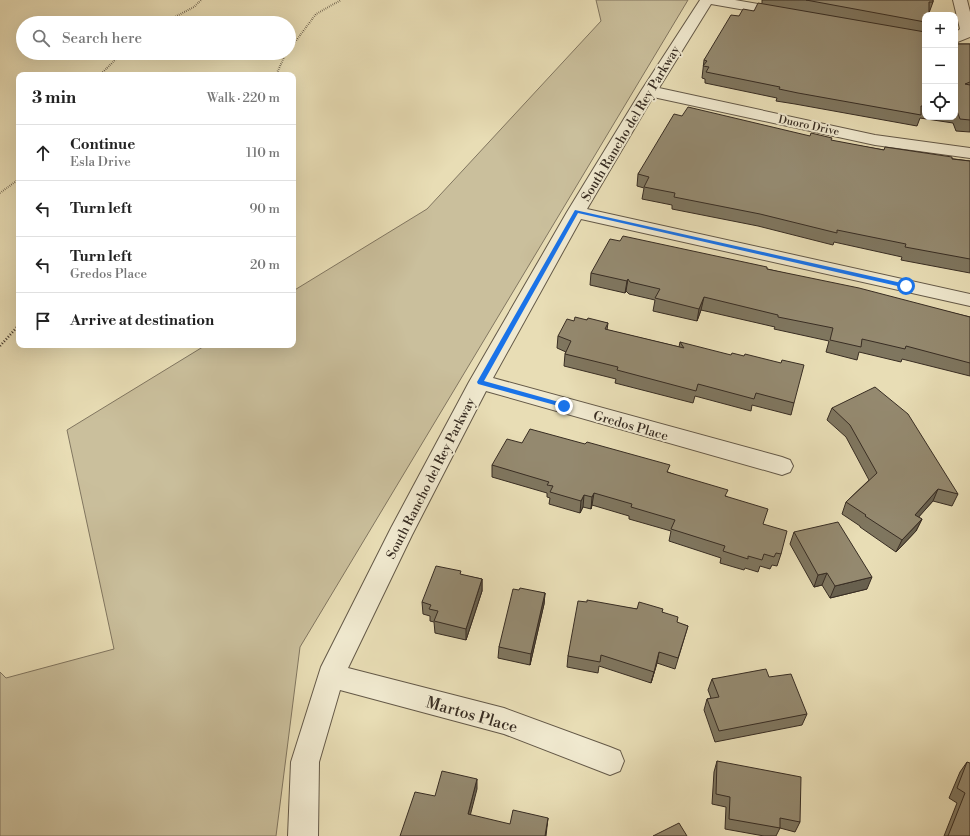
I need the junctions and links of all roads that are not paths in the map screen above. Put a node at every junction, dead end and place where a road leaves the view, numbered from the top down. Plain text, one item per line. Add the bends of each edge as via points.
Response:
1 (707, 0) edge
2 (710, 0) edge
3 (960, 0) edge
4 (799, 16) edge
5 (958, 37) edge
6 (649, 91) junction
7 (970, 153) edge
8 (576, 212) junction
9 (970, 300) edge
10 (480, 382) junction
11 (782, 466) dead end
12 (331, 676) junction
13 (610, 761) dead end
14 (303, 836) edge

1 - 6 street, South Rancho del Rey Parkway
2 - 4 street
3 - 5 street via 967,29 966,33
6 - 7 street, Duoro Drive via 875,140
6 - 8 street, South Rancho del Rey Parkway
8 - 9 street
8 - 10 street, South Rancho del Rey Parkway
10 - 11 street, Gredos Place
10 - 12 street, South Rancho del Rey Parkway via 400,535
12 - 13 street, Martos Place via 504,721
12 - 14 street, South Rancho del Rey Parkway via 305,762

